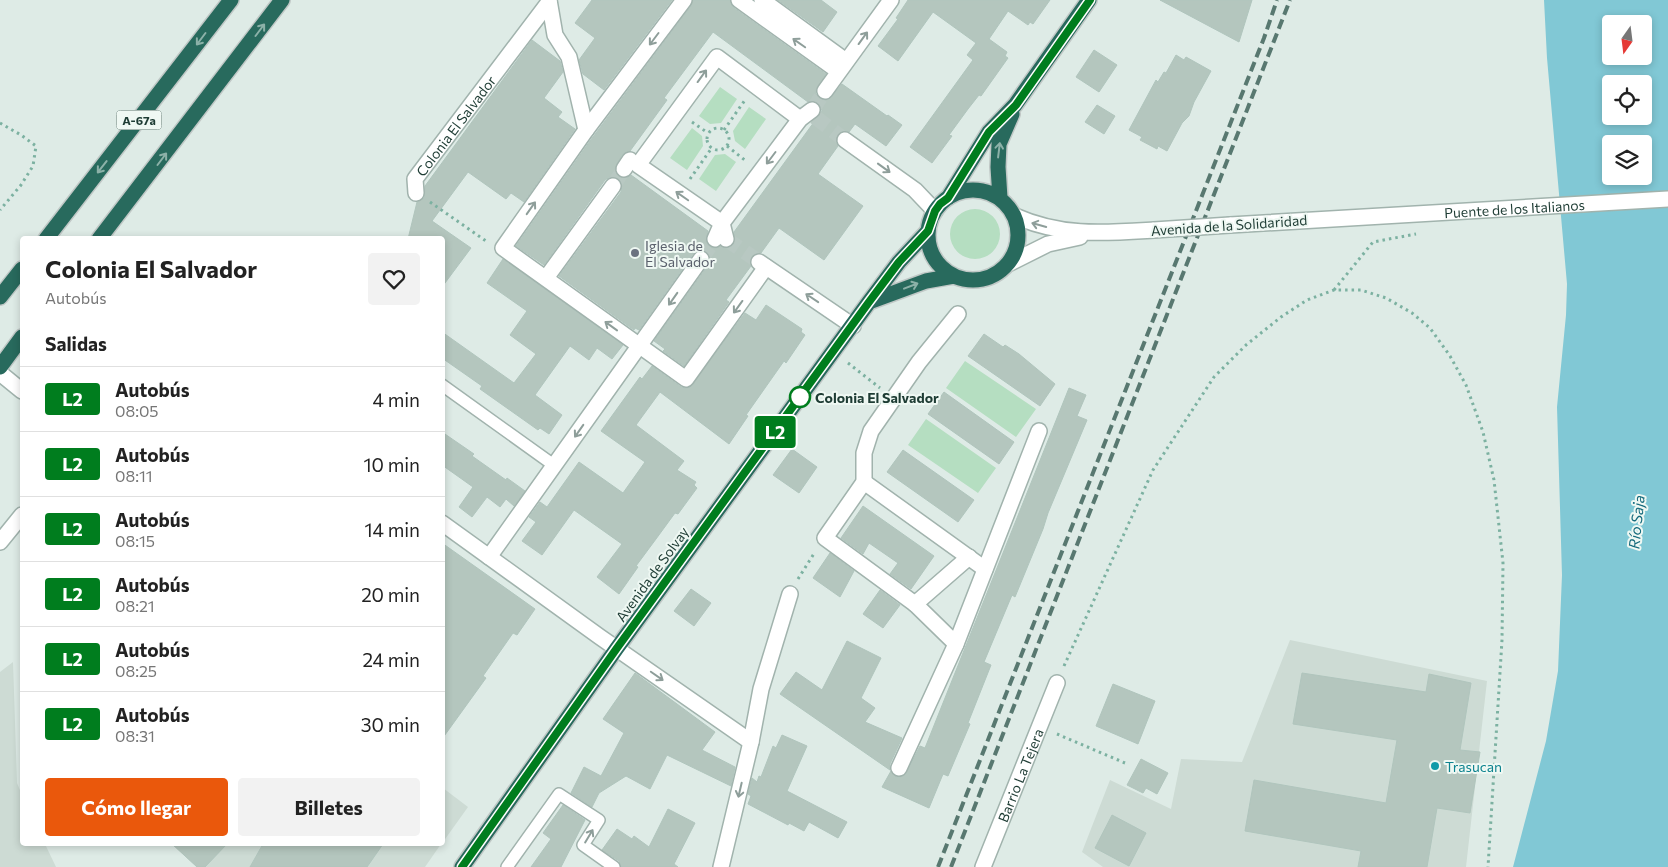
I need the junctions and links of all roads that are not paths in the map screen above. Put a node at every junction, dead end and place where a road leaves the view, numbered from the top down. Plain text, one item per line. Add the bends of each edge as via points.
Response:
1 (231, 0) edge
2 (282, 0) edge
3 (684, 0) edge
4 (738, 0) edge
5 (762, 0) edge
6 (891, 0) edge
7 (1090, 0) edge
8 (549, 1) edge
9 (842, 66) junction
10 (825, 92) tunnel mouth
11 (1016, 105) junction
12 (589, 133) junction
13 (845, 140) tunnel mouth
14 (613, 186) tunnel mouth
15 (416, 193) road end
16 (948, 198) junction
17 (1000, 198) junction
18 (1668, 199) edge
19 (935, 211) junction
20 (1015, 216) junction
21 (1360, 217) joint
22 (722, 223) junction
23 (928, 231) junction
24 (1098, 233) junction
25 (48, 236) edge
26 (101, 236) edge
27 (721, 239) tunnel mouth
28 (701, 259) tunnel mouth
29 (1008, 264) junction
30 (20, 272) edge
31 (954, 276) junction
32 (546, 278) junction
33 (0, 298) edge
34 (869, 302) junction
35 (958, 314) dead end
36 (853, 326) junction
37 (20, 340) edge
38 (639, 347) junction
39 (0, 368) edge
40 (0, 374) edge
41 (445, 387) edge
42 (20, 389) edge
43 (1039, 431) dead end
44 (555, 466) junction
45 (864, 482) junction
46 (20, 517) edge
47 (445, 525) edge
48 (0, 542) edge
49 (489, 557) junction
50 (969, 557) junction
51 (985, 569) junction
52 (790, 594) road end
53 (915, 604) junction
54 (956, 644) junction
55 (617, 648) junction
56 (1057, 683) road end
57 (751, 742) junction
58 (899, 768) dead end
59 (462, 867) edge
60 (506, 867) edge
61 (614, 867) edge
62 (721, 867) edge
63 (984, 867) edge

1 -> 25 highway, A-67a
26 -> 2 highway, A-67a
3 -> 12 street
9 -> 4 street
5 - 9 street
9 -> 6 street
7 - 11 highway
8 - 12 street, Colonia El Salvador via 554,35 569,57
8 - 15 street, Colonia El Salvador via 415,179
9 - 10 street
11 - 16 highway via 989,132
17 -> 11 highway via 999,144
32 -> 12 street via 503,248
13 -> 19 street via 915,190
14 - 32 street
16 - 17 highway via 968,190
16 - 19 highway
17 - 20 highway
18 - 21 street, Puente de los Italianos
19 - 23 highway
24 -> 20 street, Avenida de la Solidaridad via 1058,231
20 - 29 highway via 1018,246
21 - 24 street, Avenida de la Solidaridad, bridge
22 -> 22 street via 630,164 717,57 755,86 809,115
22 - 27 street
23 - 31 highway via 934,257
23 - 34 highway, Avenida de Solvay
24 - 29 street, Avenida de la Solidaridad via 1048,244
28 -> 38 street
29 - 31 highway via 983,279
30 - 33 highway
34 -> 31 highway via 926,281
38 -> 32 street
34 - 36 highway, Avenida de Solvay
35 - 45 street via 919,362 871,431 864,454
36 -> 38 street via 762,264 686,379
36 - 55 highway, Avenida de Solvay
37 - 39 highway
38 -> 44 street
40 - 42 street
41 - 44 lane
43 - 51 street
44 - 49 street
45 - 50 street
45 - 53 street via 825,538
46 - 48 street
47 - 49 street
49 - 55 street
50 - 51 street
50 - 53 street
51 - 54 street
52 - 57 street via 761,689
53 - 54 street
54 - 58 street
55 -> 57 street
55 - 59 highway, Avenida de Solvay
56 - 63 street, Barrio La Tejera
57 -> 62 street
61 -> 60 lane via 583,845 598,820 559,794

